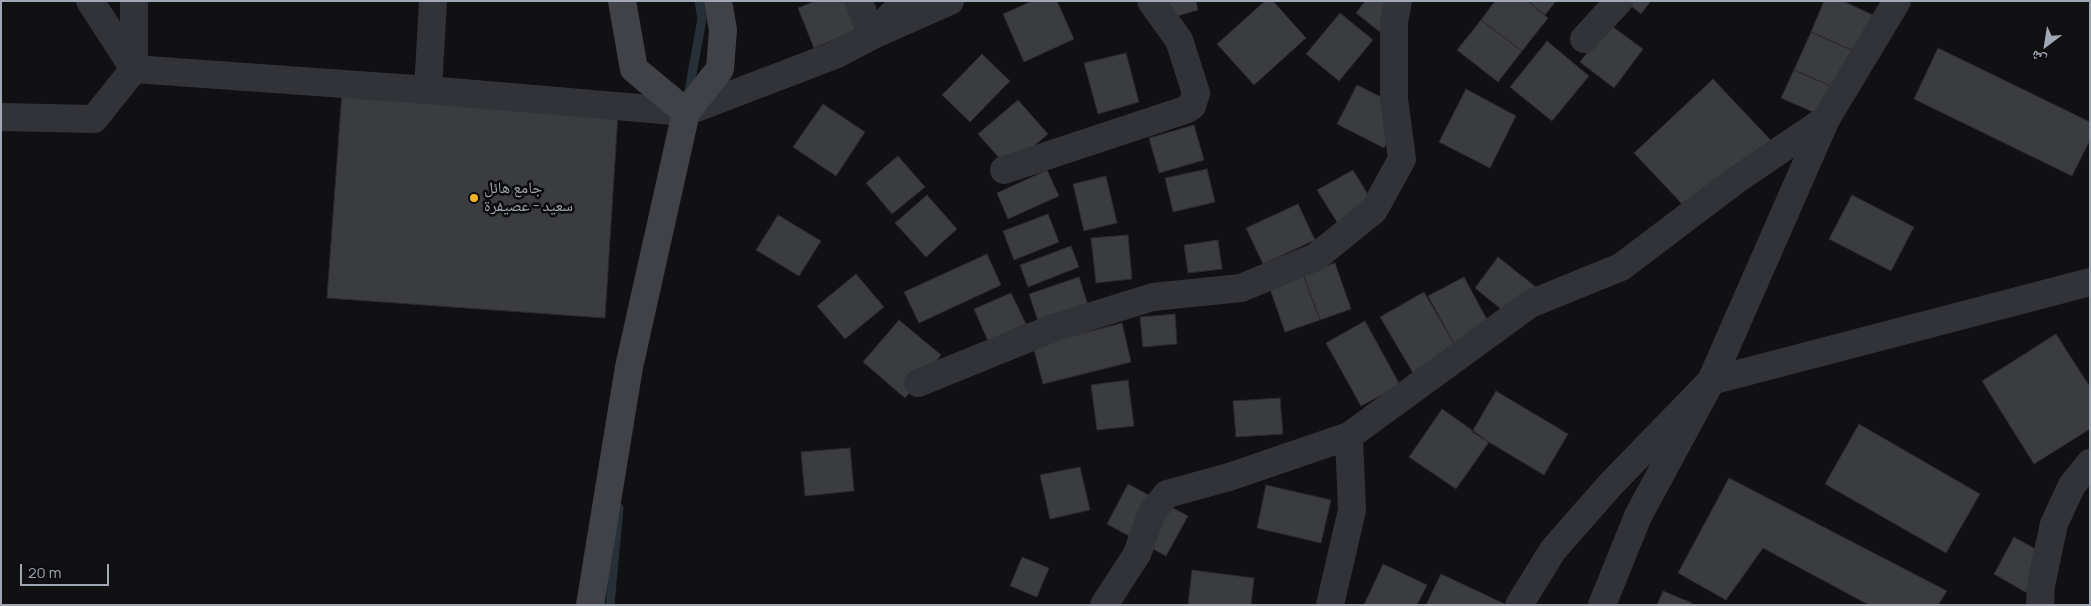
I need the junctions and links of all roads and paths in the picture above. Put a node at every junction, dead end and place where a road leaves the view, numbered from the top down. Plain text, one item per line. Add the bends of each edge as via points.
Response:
1 (90, 1) edge
2 (134, 1) edge
3 (433, 1) edge
4 (622, 1) edge
5 (718, 1) edge
6 (859, 1) edge
7 (905, 1) edge
8 (950, 1) edge
9 (1151, 1) edge
10 (1398, 1) edge
11 (1620, 1) edge
12 (1897, 1) edge
13 (871, 36) junction
14 (1584, 38) dead end
15 (134, 69) junction
16 (428, 90) junction
17 (686, 112) junction
18 (1, 117) edge
19 (1826, 119) junction
20 (1004, 170) dead end
21 (2090, 282) edge
22 (1711, 381) junction
23 (918, 383) dead end
24 (1349, 436) junction
25 (2090, 463) edge
26 (590, 605) edge
27 (1104, 605) edge
28 (1330, 605) edge
29 (1519, 605) edge
30 (1602, 605) edge
31 (2040, 605) edge

1 - 15 street
2 - 15 street
3 - 16 street
4 - 17 main road via 634,68
5 - 17 main road via 723,30 720,69
6 - 13 street
7 - 13 street
8 - 13 street
9 - 20 street via 1179,40 1196,93 1192,106
10 - 23 street via 1394,22 1394,99 1402,158 1374,210 1316,257 1241,288 1154,297 1056,327
11 - 14 street
12 - 19 street
13 - 17 street via 835,55
15 - 16 street
15 - 18 street via 94,119
16 - 17 street
17 - 26 main road via 629,367
19 - 22 street
19 - 24 street via 1736,180 1621,267 1530,304
21 - 22 street
22 - 29 street via 1611,484 1553,550
22 - 30 street via 1638,516
24 - 27 street via 1229,477 1167,494 1152,512 1137,554
24 - 28 street via 1352,510
25 - 31 street via 2072,485 2054,524

